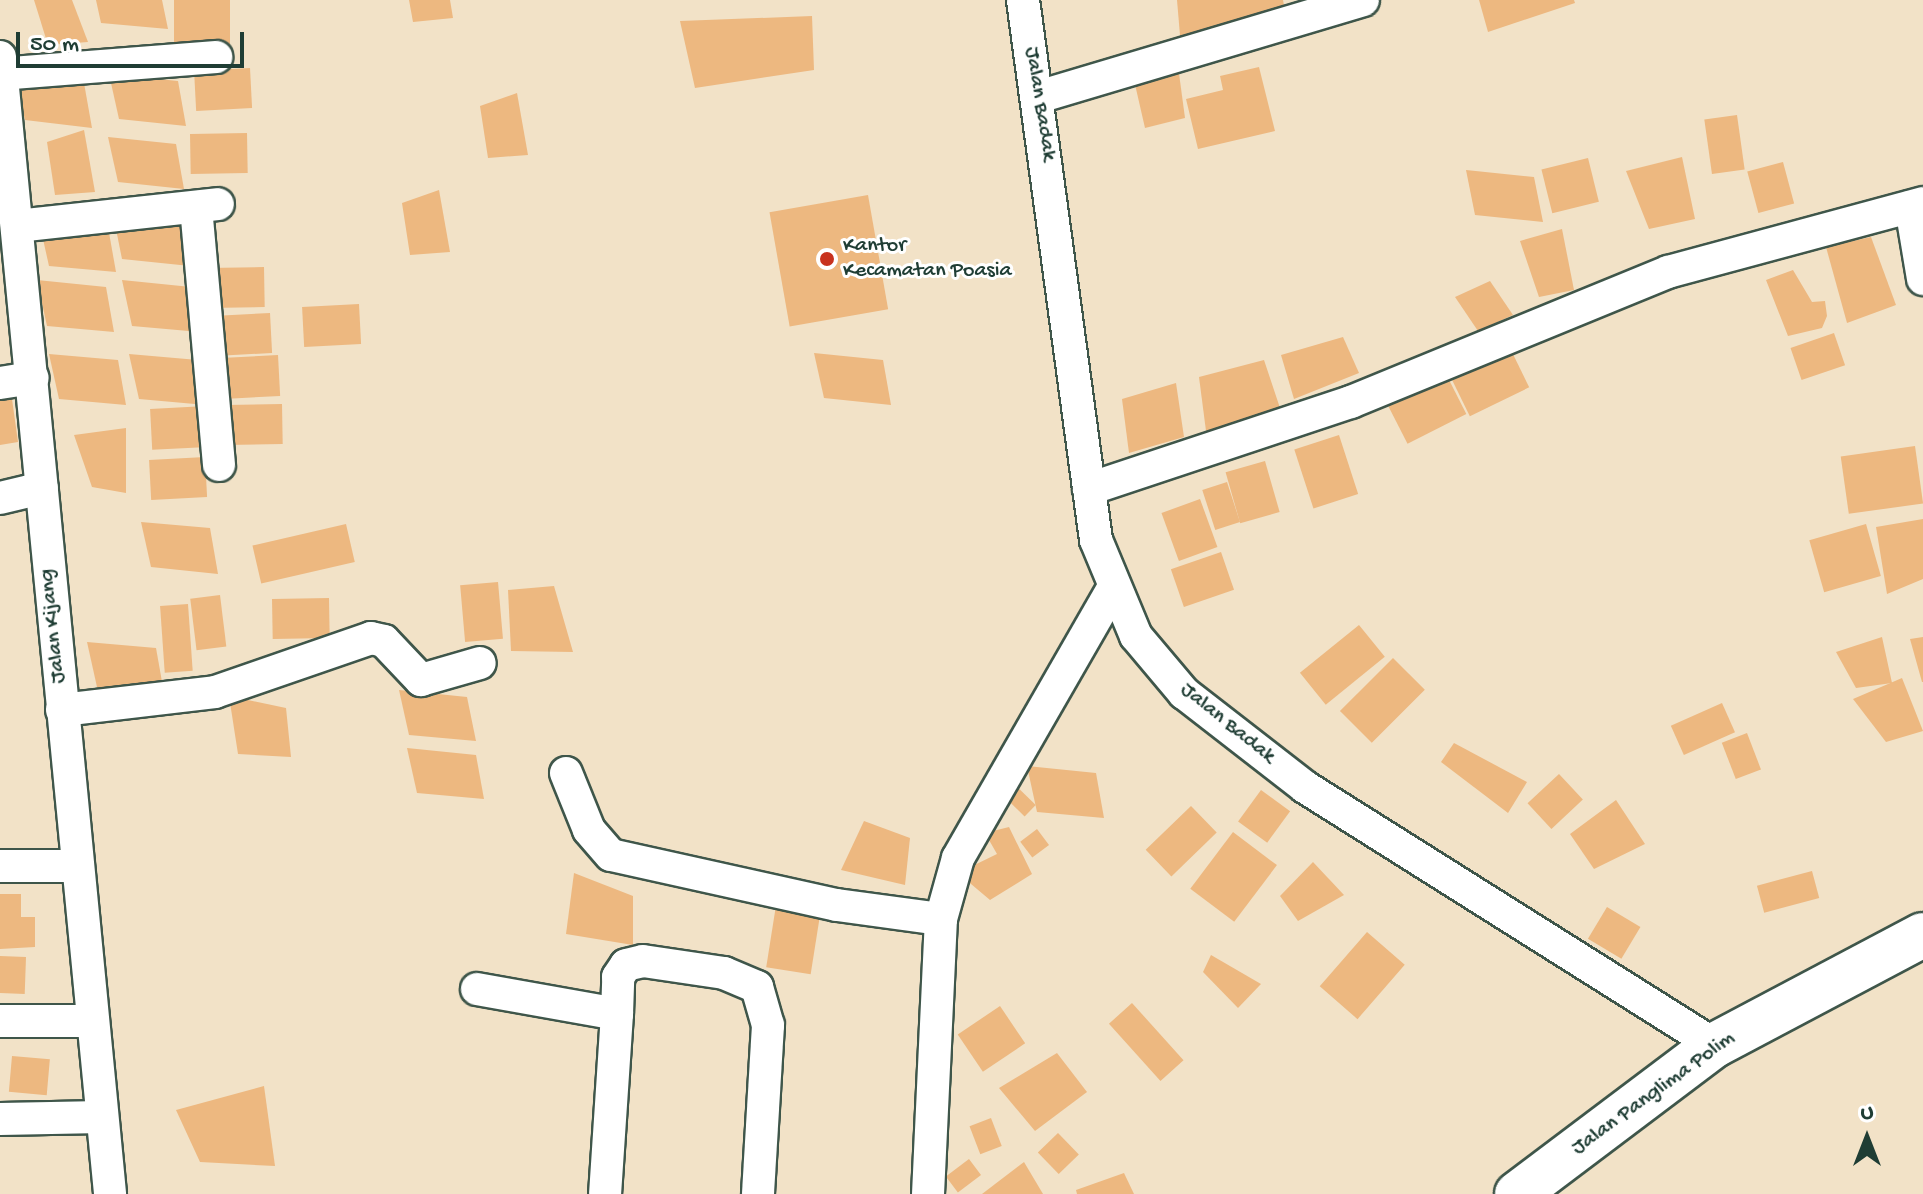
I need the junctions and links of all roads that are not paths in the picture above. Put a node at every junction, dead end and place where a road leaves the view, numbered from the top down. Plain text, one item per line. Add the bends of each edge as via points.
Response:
1 (1023, 0) edge
2 (1363, 0) edge
3 (216, 57) dead end
4 (1, 68) edge
5 (1038, 97) junction
6 (1917, 205) edge
7 (17, 226) junction
8 (1923, 279) edge
9 (33, 378) junction
10 (0, 383) edge
11 (219, 465) dead end
12 (42, 488) junction
13 (1089, 489) junction
14 (0, 498) edge
15 (1112, 590) junction
16 (480, 663) dead end
17 (62, 710) junction
18 (566, 773) dead end
19 (0, 866) edge
20 (77, 866) junction
21 (941, 919) junction
22 (1923, 935) edge
23 (477, 989) dead end
24 (617, 1014) junction
25 (0, 1021) edge
26 (91, 1021) junction
27 (1715, 1045) junction
28 (102, 1117) junction
29 (0, 1119) edge
30 (110, 1194) edge
31 (605, 1194) edge
32 (758, 1194) edge
33 (928, 1194) edge
34 (1517, 1194) edge

1 - 5 street, Jalan Badak
2 - 5 street
3 - 4 street
4 - 7 street, Jalan Kijang
5 - 13 street, Jalan Badak
6 - 8 street
6 - 13 street via 1668,272 1351,402
7 - 9 street, Jalan Kijang
7 - 11 street via 207,205
9 - 10 street
9 - 12 street, Jalan Kijang
12 - 14 street
12 - 17 street, Jalan Kijang
13 - 15 street, Jalan Badak
15 - 21 street via 967,838
15 - 27 street, Jalan Badak via 1136,636 1184,693 1305,787
16 - 17 street via 421,680 384,641 371,638 215,692
17 - 20 street, Jalan Kijang
18 - 21 street via 589,830 621,859
19 - 20 street
20 - 26 street, Jalan Kijang
21 - 33 street
22 - 27 street, Jalan Panglima Polim
23 - 24 street
24 - 31 street
24 - 32 street via 618,977 626,965 643,961 724,973 757,987 768,1025
25 - 26 street
26 - 28 street, Jalan Kijang
27 - 34 street, Jalan Panglima Polim
28 - 29 street
28 - 30 street, Jalan Kijang

